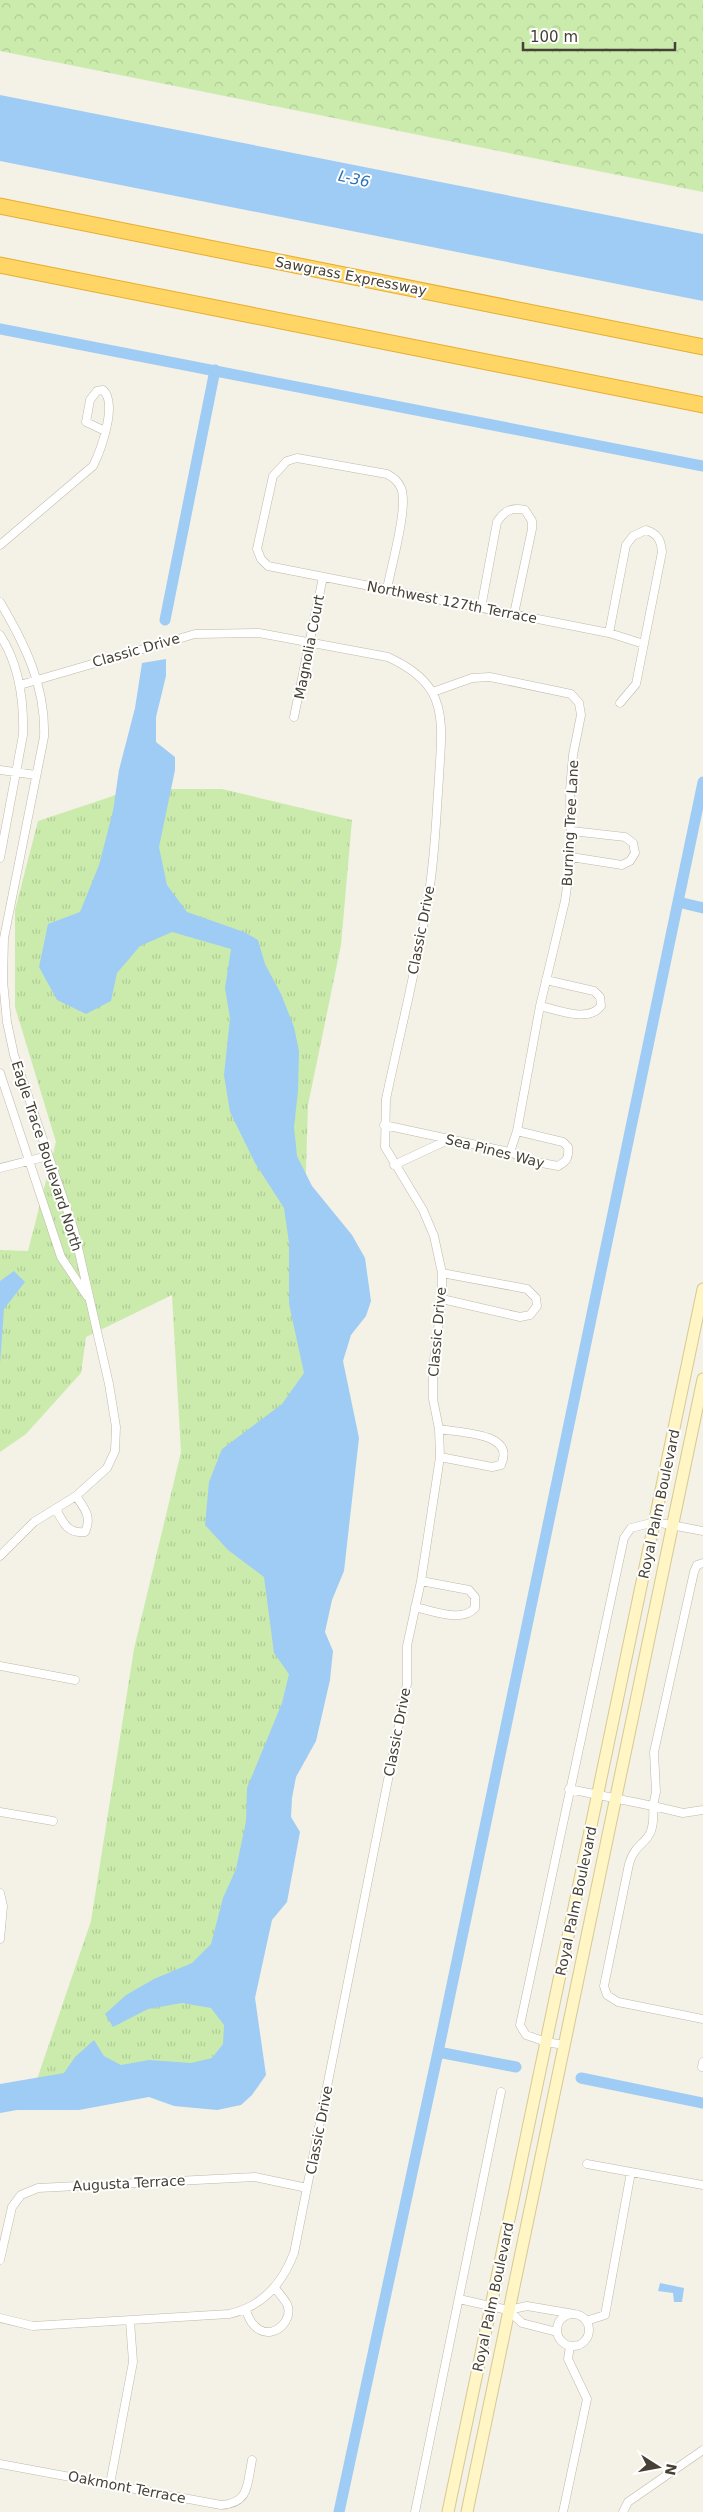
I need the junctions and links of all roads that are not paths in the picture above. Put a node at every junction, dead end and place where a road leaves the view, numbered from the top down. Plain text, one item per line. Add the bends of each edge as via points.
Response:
1 (0, 206) edge
2 (0, 265) edge
3 (703, 347) edge
4 (703, 405) edge
5 (105, 431) junction
6 (0, 545) edge
7 (322, 577) junction
8 (387, 589) junction
9 (0, 602) edge
10 (482, 608) junction
11 (514, 614) junction
12 (609, 634) junction
13 (0, 635) edge
14 (310, 641) junction
15 (644, 644) junction
16 (37, 679) junction
17 (20, 685) junction
18 (433, 692) junction
19 (620, 703) dead end
20 (294, 717) dead end
21 (0, 770) edge
22 (17, 772) junction
23 (36, 775) junction
24 (572, 831) junction
25 (571, 857) junction
26 (0, 858) edge
27 (546, 980) junction
28 (540, 1006) junction
29 (0, 1073) edge
30 (384, 1125) junction
31 (516, 1131) junction
32 (450, 1139) junction
33 (510, 1152) junction
34 (48, 1156) junction
35 (29, 1163) junction
36 (394, 1165) junction
37 (0, 1168) edge
38 (442, 1273) junction
39 (703, 1289) edge
40 (442, 1299) junction
41 (89, 1300) junction
42 (703, 1379) edge
43 (439, 1429) junction
44 (440, 1456) junction
45 (76, 1496) junction
46 (56, 1509) junction
47 (655, 1522) junction
48 (672, 1525) junction
49 (703, 1531) edge
50 (0, 1556) edge
51 (703, 1563) edge
52 (421, 1581) junction
53 (415, 1608) junction
54 (0, 1666) edge
55 (75, 1680) dead end
56 (569, 1789) junction
57 (598, 1795) junction
58 (616, 1798) junction
59 (653, 1806) junction
60 (703, 1810) edge
61 (0, 1812) edge
62 (53, 1821) dead end
63 (0, 1893) edge
64 (0, 1939) edge
65 (703, 2019) edge
66 (546, 2042) junction
67 (564, 2045) junction
68 (501, 2092) dead end
69 (587, 2164) dead end
70 (631, 2172) junction
71 (703, 2185) edge
72 (307, 2188) junction
73 (0, 2260) edge
74 (275, 2288) junction
75 (459, 2298) junction
76 (491, 2306) junction
77 (508, 2310) junction
78 (246, 2311) junction
79 (574, 2314) junction
80 (0, 2318) edge
81 (130, 2320) junction
82 (586, 2321) junction
83 (557, 2332) junction
84 (570, 2346) junction
85 (703, 2450) edge
86 (252, 2460) dead end
87 (0, 2464) edge
88 (110, 2484) junction
89 (415, 2512) edge
90 (448, 2512) edge
91 (466, 2512) edge
92 (563, 2512) edge
93 (623, 2512) edge

1 - 3 highway, Sawgrass Expressway
2 - 4 highway
5 - 5 street via 111,405 104,390 96,391 90,400 86,422
5 - 6 street via 93,466
7 - 8 street, Northwest 127th Terrace
7 - 8 street, Northwest 127th Terrace via 268,566 258,549 272,476 287,461 297,458 387,474 396,479 402,489 404,504
7 - 14 street, Magnolia Court
8 - 10 street, Northwest 127th Terrace
9 - 16 street, Eagle Trace Boulevard North via 22,639
10 - 11 street, Northwest 127th Terrace
10 - 11 street via 497,522 503,513 515,508 525,510 532,521 532,529
11 - 12 street, Northwest 127th Terrace
12 - 15 street, Northwest 127th Terrace
12 - 15 street via 626,545 633,536 646,530 661,541 662,552
13 - 17 street
14 - 16 street, Classic Drive via 259,633 194,634
14 - 18 street, Classic Drive via 388,657 406,666
14 - 20 street, Magnolia Court
15 - 19 street via 636,684
16 - 17 street, Classic Drive
16 - 23 street, Eagle Trace Boulevard North via 45,717
17 - 22 street via 23,735
18 - 24 street, Burning Tree Lane via 472,678 490,677 571,694 579,703 581,715 570,790
18 - 30 street, Classic Drive via 440,713 441,744 434,850 428,899 386,1099
21 - 22 street
22 - 23 street
22 - 26 street
23 - 34 street, Eagle Trace Boulevard North via 4,938 3,981 14,1055
24 - 25 street, Burning Tree Lane
24 - 25 street via 625,837 633,843 635,853 622,865
25 - 27 street, Burning Tree Lane via 565,901
27 - 28 street, Burning Tree Lane
27 - 28 street via 594,991 600,997 601,1006 596,1013 586,1016
28 - 31 street, Burning Tree Lane
29 - 35 street, Eagle Trace Boulevard North
30 - 32 street, Sea Pines Way
30 - 36 street, Classic Drive via 385,1147
31 - 33 street, Burning Tree Lane
31 - 33 street, Sea Pines Way via 562,1142 568,1147 569,1155 558,1166 531,1161
32 - 33 street, Sea Pines Way
32 - 36 street
34 - 35 street
34 - 41 street, Eagle Trace Boulevard North via 74,1230
35 - 37 street
35 - 41 street, Eagle Trace Boulevard North via 61,1256
36 - 38 street, Classic Drive via 434,1236
38 - 40 street, Classic Drive
38 - 40 street via 526,1289 536,1298 537,1306 530,1315 520,1317
39 - 47 street, Royal Palm Boulevard
40 - 43 street, Classic Drive via 433,1367 433,1399
41 - 45 street, Eagle Trace Boulevard North via 110,1392 116,1427 115,1451 107,1468
42 - 48 street, Royal Palm Boulevard
43 - 44 street, Classic Drive
43 - 44 street via 495,1439 505,1456 501,1465 492,1467
44 - 52 street, Classic Drive
45 - 46 street, Eagle Trace Boulevard North
45 - 46 street via 88,1512 89,1523 85,1532 76,1533 66,1528
46 - 50 street, Eagle Trace Boulevard North via 34,1522
47 - 48 street
47 - 56 street via 631,1528 624,1538
47 - 57 street, Royal Palm Boulevard
48 - 49 street
48 - 58 street, Royal Palm Boulevard
51 - 59 street via 697,1565 694,1572 654,1752 656,1792
52 - 53 street, Classic Drive
52 - 53 street via 469,1590 475,1597 475,1608 469,1615 460,1616
53 - 72 street, Classic Drive via 407,1646 407,1684
54 - 55 street
56 - 57 street
56 - 66 street via 520,2025 526,2035
57 - 58 street
57 - 66 street, Royal Palm Boulevard
58 - 59 street
58 - 67 street, Royal Palm Boulevard
59 - 60 street via 683,1813
59 - 65 street via 653,1830 634,1852 629,1864 605,1991 609,1999 618,2002
61 - 62 street
63 - 64 street via 3,1906
66 - 67 street
66 - 76 street, Royal Palm Boulevard
67 - 77 street, Royal Palm Boulevard
68 - 75 street
69 - 70 street
70 - 71 street
70 - 82 street via 605,2315
72 - 73 street, Augusta Terrace via 255,2176 38,2188 21,2195 12,2207
72 - 74 street, Classic Drive via 294,2253 286,2273
74 - 78 street, Classic Drive
74 - 78 street via 287,2304 288,2312 278,2330 260,2330 252,2324
75 - 76 street
75 - 89 street
76 - 77 street
76 - 90 street, Royal Palm Boulevard
77 - 79 street via 527,2306
77 - 83 street via 522,2322
77 - 91 street, Royal Palm Boulevard
78 - 81 street
79 - 82 street
79 - 83 street via 564,2317 557,2326
80 - 81 street via 33,2326
81 - 88 street via 133,2362
82 - 84 street via 588,2332 584,2341
83 - 84 street via 562,2342
84 - 92 street via 568,2359 587,2399
85 - 93 street via 628,2502
86 - 88 street, Oakmont Terrace via 244,2496 235,2504 221,2505
87 - 88 street, Oakmont Terrace

